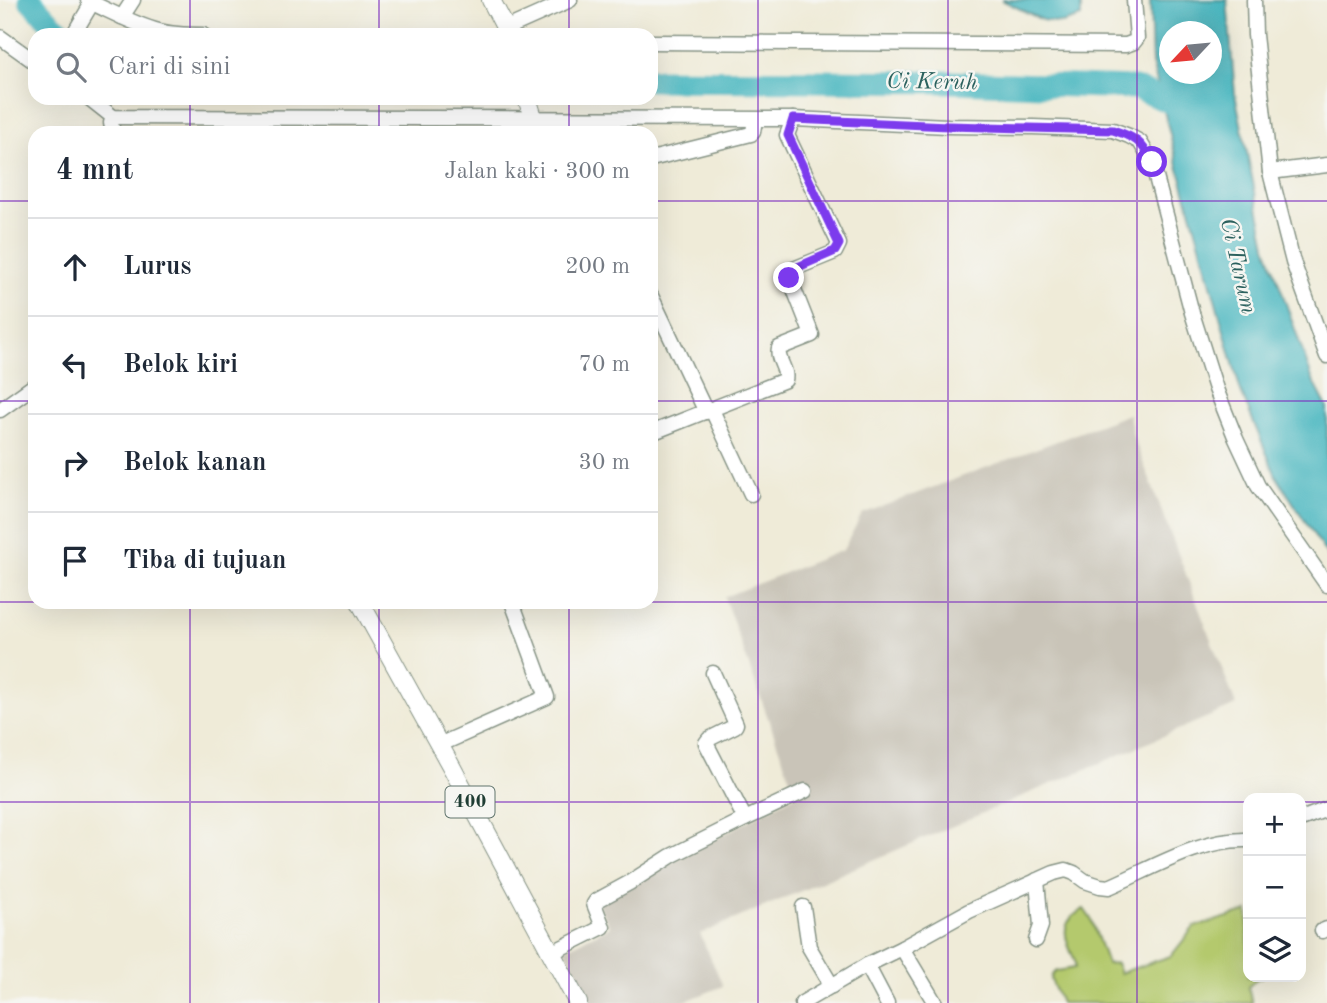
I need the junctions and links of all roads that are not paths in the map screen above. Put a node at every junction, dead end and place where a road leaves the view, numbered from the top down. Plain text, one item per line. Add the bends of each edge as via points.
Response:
1 (133, 0) edge
2 (491, 0) edge
3 (570, 0) edge
4 (1134, 0) edge
5 (1254, 0) edge
6 (89, 5) edge
7 (122, 17) junction
8 (77, 28) edge
9 (152, 28) edge
10 (506, 28) edge
11 (514, 28) edge
12 (0, 37) edge
13 (658, 42) edge
14 (28, 57) edge
15 (98, 105) edge
16 (532, 113) edge
17 (113, 117) junction
18 (345, 119) junction
19 (793, 119) junction
20 (755, 120) junction
21 (112, 126) edge
22 (348, 126) edge
23 (658, 157) edge
24 (1327, 165) edge
25 (1270, 172) junction
26 (658, 310) edge
27 (1327, 356) edge
28 (28, 390) edge
29 (0, 410) edge
30 (709, 411) junction
31 (658, 430) edge
32 (751, 494) dead end
33 (1327, 585) edge
34 (364, 609) edge
35 (515, 609) edge
36 (713, 673) dead end
37 (439, 745) junction
38 (805, 791) dead end
39 (1327, 809) edge
40 (1306, 818) edge
41 (745, 819) junction
42 (1243, 840) edge
43 (1037, 880) junction
44 (803, 908) dead end
45 (1036, 940) dead end
46 (902, 948) junction
47 (551, 953) junction
48 (867, 965) junction
49 (832, 986) junction
50 (578, 1003) edge
51 (802, 1003) edge
52 (887, 1003) edge
53 (935, 1003) edge

1 - 7 street
2 - 10 main road
3 - 11 street
4 - 13 street via 1136,38 1126,45
5 - 25 street
6 - 7 street
6 - 8 street
7 - 9 street
12 - 14 street
15 - 17 street
16 - 18 street
16 - 20 street
17 - 18 street
17 - 21 street
18 - 22 street
19 - 20 street
19 - 30 street via 788,135 838,248 788,274 812,334 779,348 785,380
19 - 33 street via 1113,130 1140,142 1152,162 1192,313 1236,439 1258,486
20 - 23 street via 751,134
24 - 25 street
25 - 27 street via 1293,262
26 - 30 street
28 - 29 street
30 - 31 street
30 - 32 street
34 - 37 main road, 400
35 - 37 street via 547,697
36 - 41 street via 736,724 706,743
37 - 47 main road, 400
38 - 41 street
39 - 40 street
41 - 47 street via 594,902 603,927
42 - 43 street via 1180,854 1109,887 1066,870
43 - 45 street via 1041,926
43 - 46 street
44 - 49 street via 809,947
46 - 48 street
46 - 53 street
47 - 50 main road, 400
48 - 49 street
48 - 52 street
49 - 51 street

